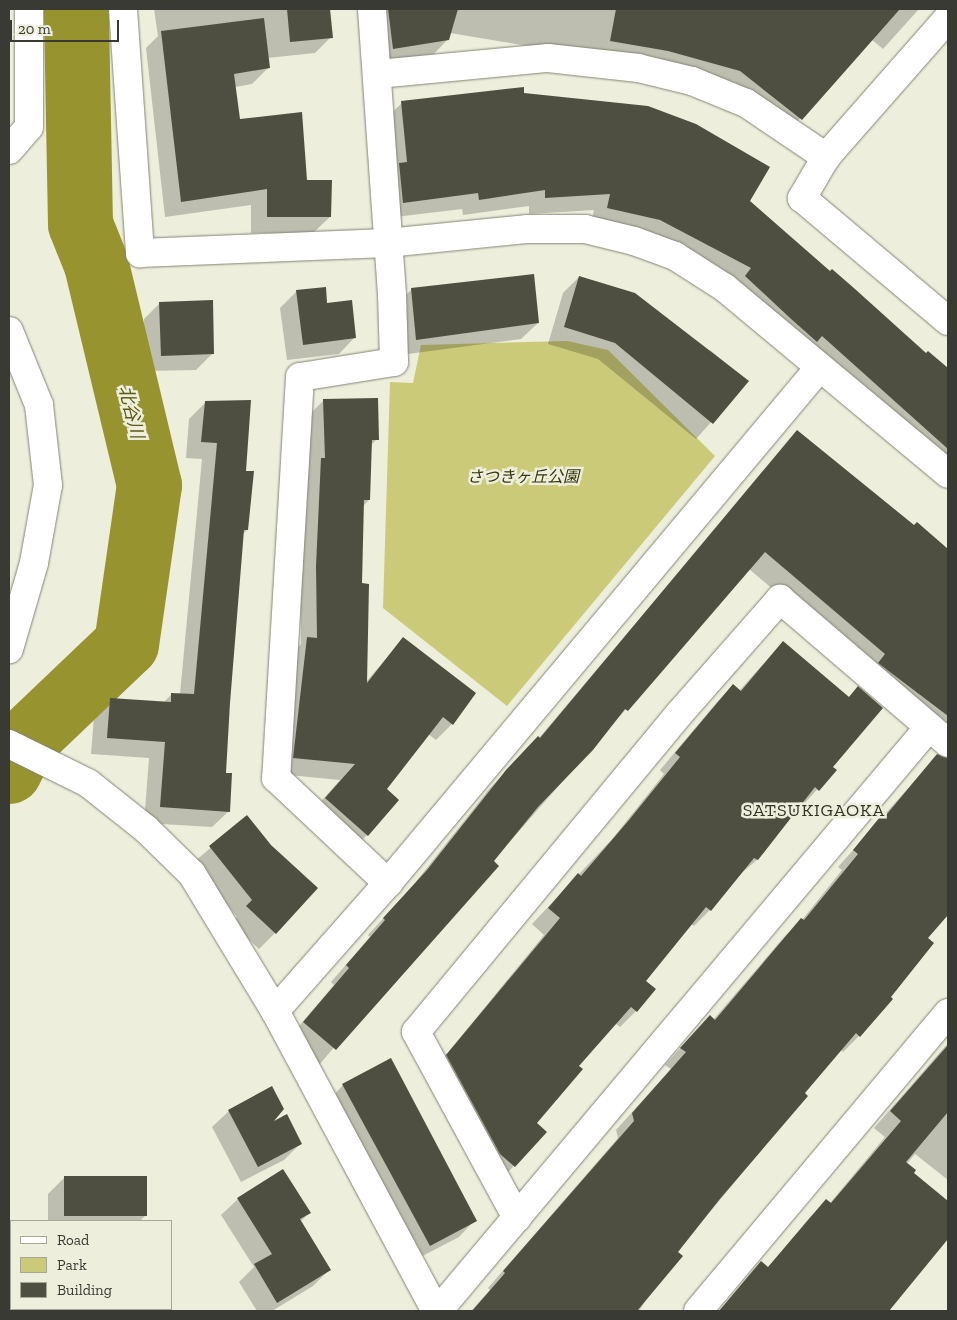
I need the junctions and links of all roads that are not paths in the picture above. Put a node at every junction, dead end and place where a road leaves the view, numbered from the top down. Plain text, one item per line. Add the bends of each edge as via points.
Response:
1 (29, 9) edge
2 (124, 9) edge
3 (372, 9) edge
4 (948, 18) edge
5 (378, 74) junction
6 (9, 150) edge
7 (826, 157) junction
8 (387, 243) junction
9 (948, 321) edge
10 (9, 331) edge
11 (819, 368) junction
12 (948, 474) edge
13 (9, 649) edge
14 (939, 735) edge
15 (9, 744) edge
16 (388, 883) junction
17 (275, 1011) junction
18 (948, 1013) edge
19 (517, 1218) junction
20 (437, 1311) edge
21 (698, 1311) edge

1 - 6 street via 30,127
2 - 8 street via 140,253
3 - 5 street
4 - 7 street
5 - 7 street via 548,58 638,68 692,82 746,103
5 - 8 street
7 - 9 street via 802,198
8 - 11 street via 528,229 585,229 634,241 675,256 725,288
8 - 16 street via 394,362 300,376 276,778
10 - 13 street via 39,405 48,485 34,563
11 - 12 street
11 - 16 street
14 - 19 street
14 - 19 street via 780,599 680,713 416,1032
15 - 17 street via 88,783 146,829 192,874
16 - 17 street
17 - 20 street
18 - 21 street
19 - 20 street

